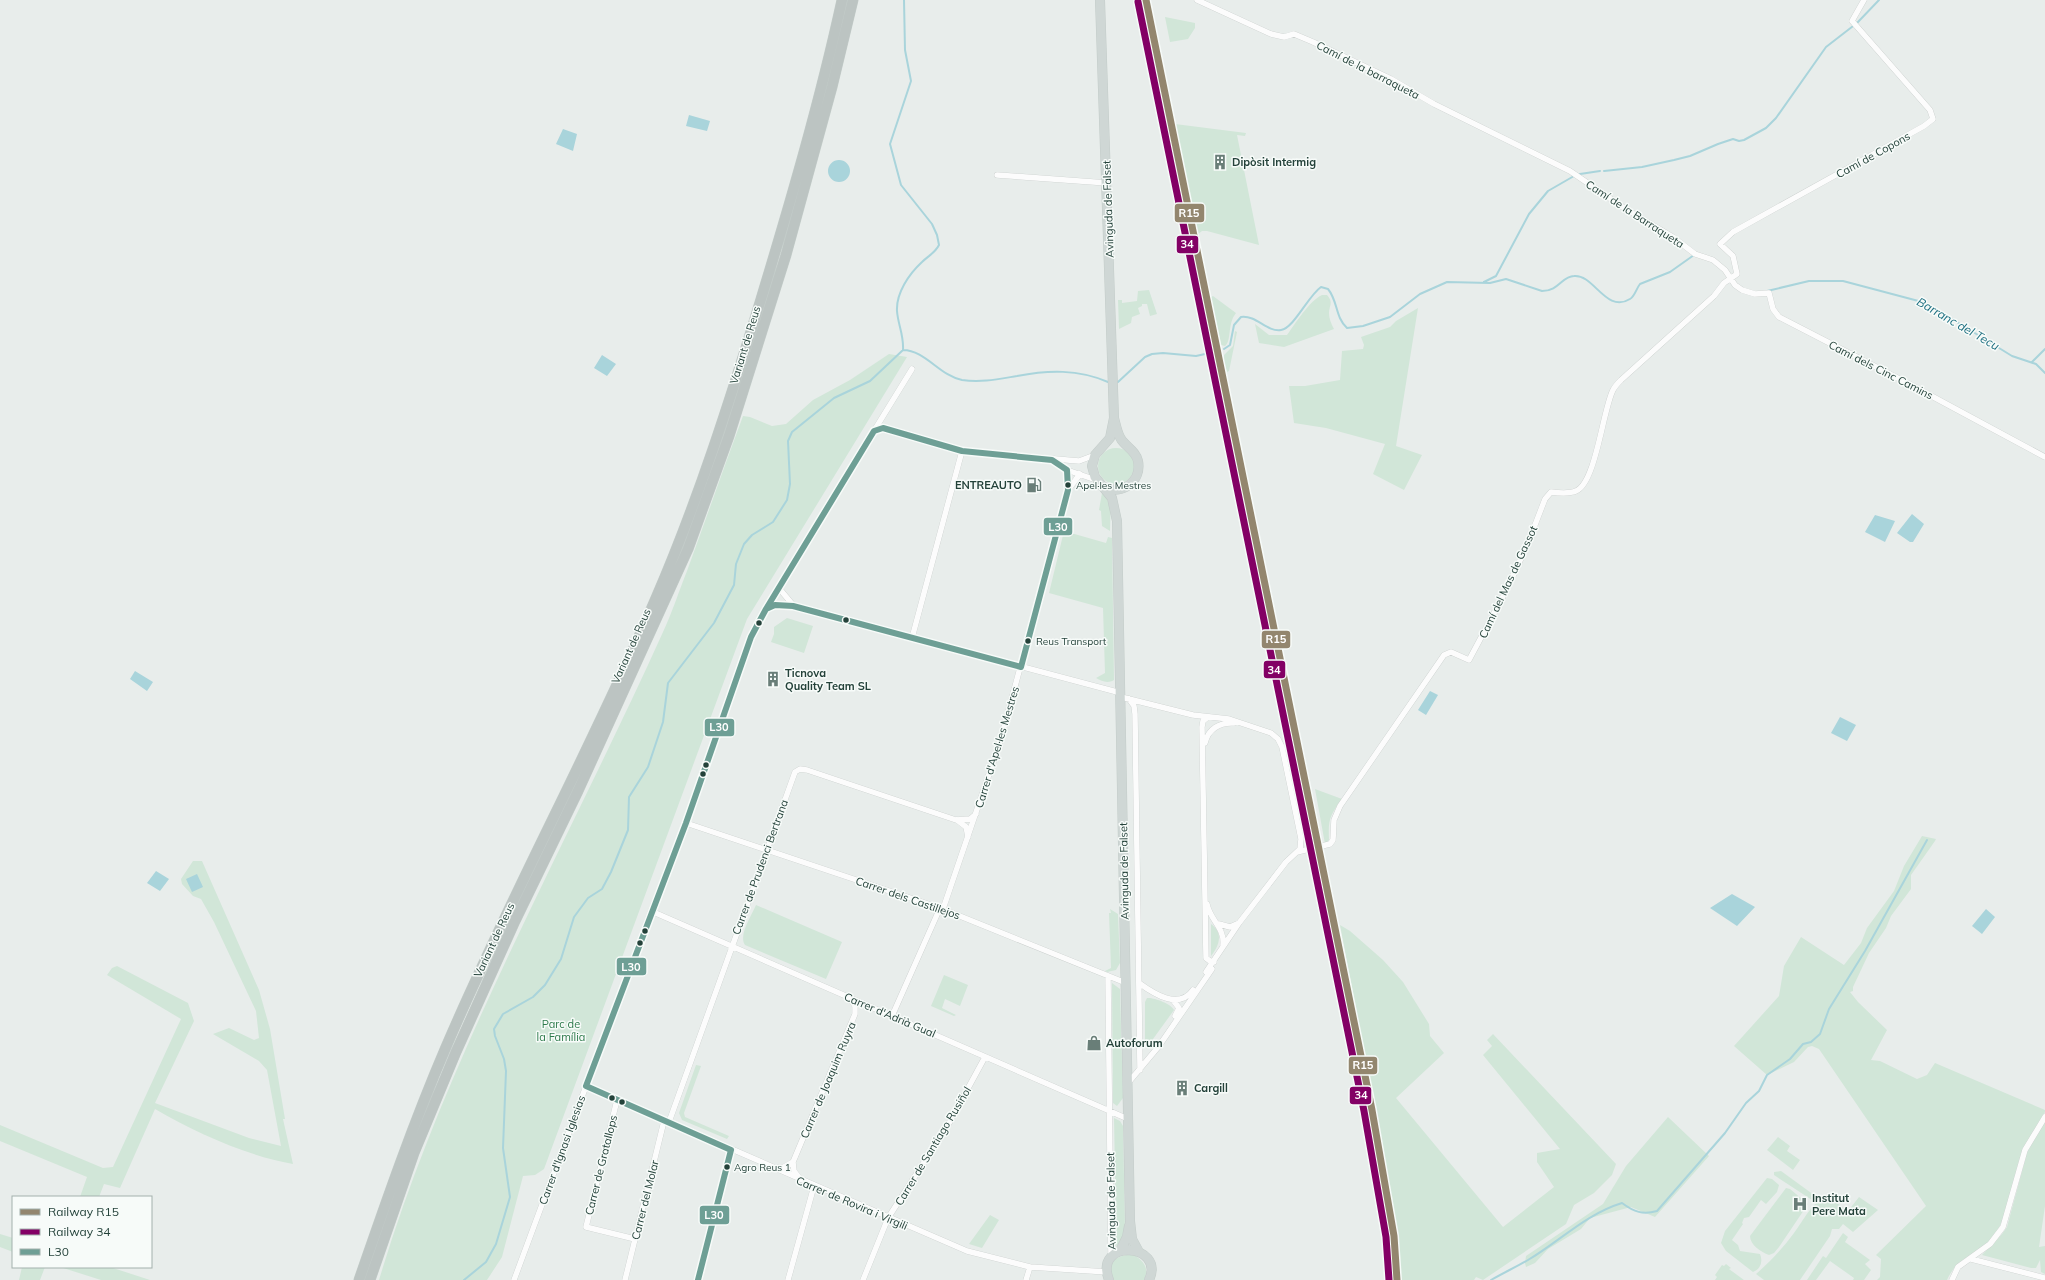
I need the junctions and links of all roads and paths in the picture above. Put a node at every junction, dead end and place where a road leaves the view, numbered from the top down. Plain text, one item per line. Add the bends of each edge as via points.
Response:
1 (842, 0) edge
2 (853, 0) edge
3 (1100, 0) edge
4 (1197, 0) edge
5 (1864, 0) edge
6 (1536, 155) joint
7 (996, 175) dead end
8 (1107, 183) junction
9 (1729, 278) junction
10 (912, 369) dead end
11 (1114, 418) junction
12 (874, 431) junction
13 (1104, 447) junction
14 (1128, 447) junction
15 (962, 451) junction
16 (1095, 455) junction
17 (2045, 457) edge
18 (1052, 460) junction
19 (1079, 461) junction
20 (1067, 470) junction
21 (1080, 474) junction
22 (1100, 484) junction
23 (1127, 487) junction
24 (1068, 490) junction
25 (1117, 521) junction
26 (778, 587) junction
27 (793, 606) junction
28 (764, 610) junction
29 (912, 638) junction
30 (1020, 667) junction
31 (1124, 696) junction
32 (1209, 717) junction
33 (1236, 723) junction
34 (1212, 729) junction
35 (1203, 751) junction
36 (976, 814) junction
37 (956, 820) junction
38 (686, 823) junction
39 (968, 838) junction
40 (768, 850) junction
41 (1297, 852) junction
42 (1205, 894) junction
43 (1254, 905) junction
44 (941, 909) junction
45 (651, 911) junction
46 (1239, 923) junction
47 (1218, 924) junction
48 (732, 946) junction
49 (1223, 946) junction
50 (1206, 958) junction
51 (1216, 961) junction
52 (1206, 972) junction
53 (1108, 976) junction
54 (1126, 983) junction
55 (1139, 983) junction
56 (850, 998) junction
57 (1172, 1000) junction
58 (870, 1006) junction
59 (855, 1014) junction
60 (892, 1016) junction
61 (985, 1057) junction
62 (1140, 1070) junction
63 (1128, 1083) junction
64 (586, 1086) junction
65 (617, 1100) junction
66 (1110, 1110) junction
67 (2045, 1117) edge
68 (1128, 1119) junction
69 (667, 1122) junction
70 (731, 1150) junction
71 (794, 1162) junction
72 (773, 1168) junction
73 (803, 1182) junction
74 (814, 1186) junction
75 (888, 1218) junction
76 (1130, 1221) junction
77 (635, 1240) junction
78 (1120, 1251) junction
79 (1139, 1252) junction
80 (1112, 1257) junction
81 (1972, 1259) junction
82 (1030, 1267) junction
83 (1108, 1276) edge
84 (2045, 1278) edge
85 (359, 1280) edge
86 (370, 1280) edge
87 (514, 1280) edge
88 (624, 1280) edge
89 (698, 1280) edge
90 (788, 1280) edge
91 (863, 1280) edge
92 (1026, 1280) edge
93 (1149, 1280) edge
94 (1952, 1280) edge

1 - 85 highway, Variant de Reus via 773,260 718,435 691,511 635,647 446,1047 404,1152
2 - 86 highway, Variant de Reus via 786,255 729,436 688,549 456,1052 414,1153
3 - 8 main road, Avinguda de Falset
4 - 6 street, Camí de la barraqueta via 1271,34 1284,37 1294,34 1313,42 1391,79 1434,104
5 - 9 street, Camí de Copons via 1852,21 1930,110 1933,119 1733,232 1720,244 1732,256 1737,274
6 - 9 street, Camí de la Barraqueta via 1570,171 1696,254 1713,260 1725,270
7 - 8 street
8 - 11 main road, Avinguda de Falset
9 - 17 street, Camí dels Cinc Camins via 1734,285 1748,292 1769,292 1779,317
9 - 41 street, Camí del Mas de Gassot via 1714,296 1617,385 1613,391 1593,462 1582,487 1568,493 1551,492 1545,498 1528,543 1475,652 1469,660 1451,652 1444,655 1340,806 1334,820 1333,840 1326,846
10 - 12 street, Carrer d'Ignasi Iglesias
11 - 13 main road via 1110,438
11 - 14 main road via 1117,432
12 - 15 street via 883,428
12 - 26 street, Carrer d'Ignasi Iglesias
13 - 14 main road via 1115,444
13 - 16 main road
14 - 23 main road via 1137,457 1138,470 1134,480
15 - 18 street
15 - 29 street
16 - 19 street
16 - 22 main road via 1092,466
18 - 19 street
18 - 20 street
19 - 20 street
20 - 21 street
20 - 24 street, Carrer d'Apel·les Mestres
21 - 22 street
21 - 24 street, Carrer d'Apel·les Mestres
22 - 23 main road via 1118,490
22 - 25 main road via 1112,498
23 - 25 main road via 1120,501
24 - 30 street, Carrer d'Apel·les Mestres
25 - 31 main road, Avinguda de Falset
26 - 27 street
26 - 28 street, Carrer d'Ignasi Iglesias
27 - 28 street via 775,605
27 - 29 street
28 - 38 street, Carrer d'Ignasi Iglesias via 751,637
29 - 30 street
30 - 31 street
30 - 36 street, Carrer d'Apel·les Mestres via 1000,742
31 - 32 street
31 - 54 main road, Avinguda de Falset
31 - 55 street, Avinguda de Falset via 1134,706 1135,714
32 - 33 street via 1226,718
32 - 34 street via 1214,722
32 - 35 street via 1202,724
33 - 34 street via 1223,723
33 - 41 street via 1271,733 1281,744 1301,839 1301,846
34 - 35 street
35 - 42 street
36 - 37 street via 970,819
36 - 39 street, Carrer d'Apel·les Mestres
37 - 39 street via 966,827
37 - 40 street, Carrer de Prudenci Bertrana via 800,769 793,775
38 - 40 street, Carrer dels Castillejos
38 - 45 street, Carrer d'Ignasi Iglesias
39 - 44 street, Carrer d'Apel·les Mestres
40 - 44 street, Carrer dels Castillejos
40 - 48 street, Carrer de Prudenci Bertrana
41 - 43 street via 1286,862
42 - 47 street via 1209,913
42 - 50 street
43 - 46 street
43 - 51 street
44 - 53 street, Carrer dels Castillejos
44 - 60 street, Carrer d'Apel·les Mestres
45 - 48 street, Carrer d'Adrià Gual
45 - 64 street, Carrer d'Ignasi Iglesias
46 - 47 street via 1230,927
46 - 49 street
47 - 49 street via 1224,938
48 - 56 street, Carrer d'Adrià Gual
48 - 69 street, Carrer de Prudenci Bertrana
49 - 51 street
50 - 51 street
50 - 52 street
51 - 52 street
51 - 62 street
52 - 57 street via 1187,997
53 - 54 street, Carrer dels Castillejos
53 - 66 street, Avinguda de Falset
54 - 63 main road, Avinguda de Falset
55 - 57 street
55 - 62 street, Avinguda de Falset
56 - 58 street, Carrer d'Adrià Gual
56 - 59 street, Carrer de Joaquim Ruyra via 855,1006
57 - 62 street via 1178,1006 1178,1013
58 - 59 street
58 - 60 street, Carrer d'Adrià Gual
59 - 71 street, Carrer de Joaquim Ruyra
60 - 61 street, Carrer d'Adrià Gual
61 - 66 street, Carrer d'Adrià Gual
61 - 75 street, Carrer de Santiago Rusiñol via 948,1125
62 - 63 street
63 - 68 main road, Avinguda de Falset
64 - 65 street, Carrer de Rovira i Virgili
64 - 87 street, Carrer d'Ignasi Iglesias
65 - 69 street, Carrer de Rovira i Virgili
65 - 77 street, Carrer de Gratallops via 586,1227
66 - 68 street, Carrer d'Adrià Gual
66 - 80 street, Avinguda de Falset
67 - 81 street via 2025,1150 2003,1227 1990,1244
68 - 76 main road, Avinguda de Falset
69 - 70 street, Carrer de Rovira i Virgili
69 - 77 street, Carrer del Molar
70 - 72 street, Carrer de Rovira i Virgili
70 - 89 street
71 - 72 street via 784,1167
71 - 73 street via 794,1171
72 - 73 street, Carrer de Rovira i Virgili
73 - 74 street, Carrer de Rovira i Virgili
74 - 75 street, Carrer de Rovira i Virgili
74 - 90 street
75 - 82 street, Carrer de Rovira i Virgili via 967,1251
75 - 91 street, Carrer de Santiago Rusiñol
76 - 78 main road, Avinguda de Falset via 1127,1237
76 - 79 main road, Avinguda de Falset via 1132,1239
77 - 88 street, Carrer del Molar
78 - 79 main road via 1127,1249
78 - 80 main road
79 - 93 main road, Avinguda de Falset via 1151,1267
80 - 83 main road
81 - 84 street
81 - 94 street via 1958,1267
82 - 83 street, Carrer de Rovira i Virgili
82 - 92 street

